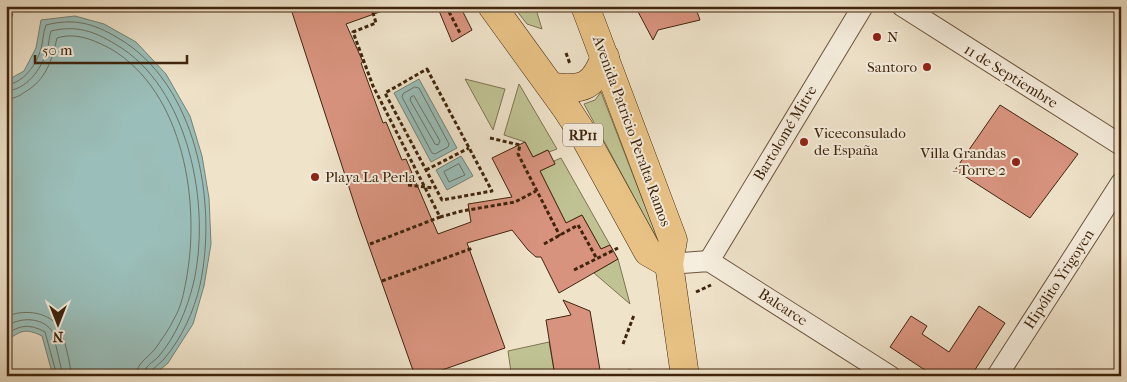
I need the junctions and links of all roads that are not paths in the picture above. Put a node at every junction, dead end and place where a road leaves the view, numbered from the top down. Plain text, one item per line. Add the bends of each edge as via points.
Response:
1 (492, 6) edge
2 (585, 6) edge
3 (863, 6) edge
4 (902, 6) edge
5 (605, 57) junction
6 (552, 87) junction
7 (1121, 145) edge
8 (1121, 183) edge
9 (709, 260) junction
10 (669, 264) junction
11 (685, 376) edge
12 (890, 376) edge
13 (997, 376) edge

1 - 6 main road, RP11
2 - 5 main road, Avenida Patricio Peralta Ramos
3 - 9 street, Bartolomé Mitre
4 - 7 street, 11 de Septiembre
5 - 6 main road via 596,78 589,84 579,89
5 - 10 main road, Avenida Patricio Peralta Ramos via 673,240
6 - 10 main road, RP11 via 583,134 648,252
8 - 13 street, Hipólito Yrigoyen
9 - 10 street
9 - 12 street, Balcarce
10 - 11 main road, Avenida Patricio Peralta Ramos

